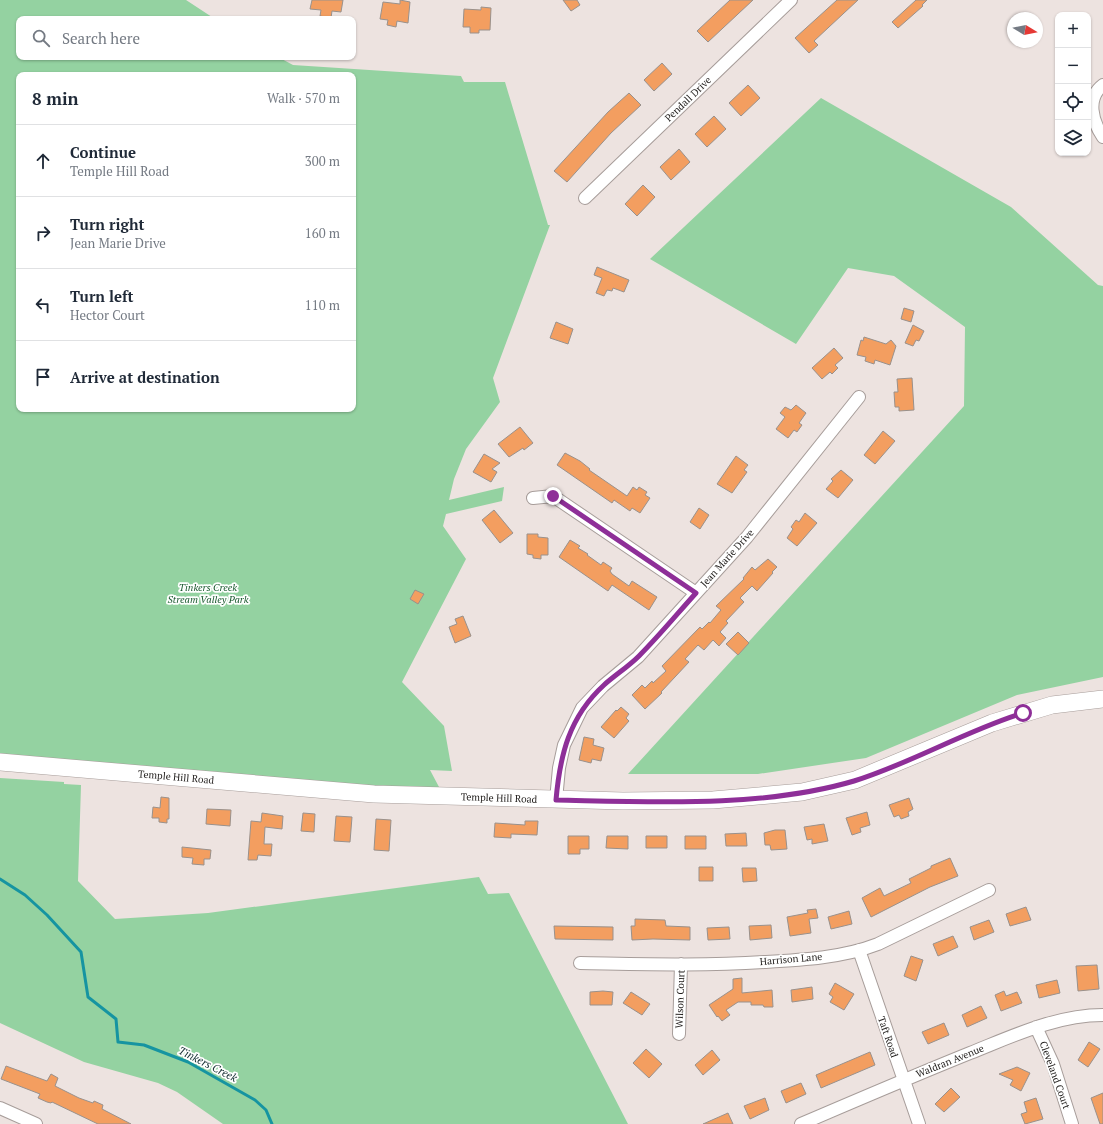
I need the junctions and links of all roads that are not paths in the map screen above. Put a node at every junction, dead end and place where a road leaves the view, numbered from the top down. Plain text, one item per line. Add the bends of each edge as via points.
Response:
1 (791, 0) edge
2 (1103, 84) edge
3 (1103, 137) edge
4 (585, 198) dead end
5 (859, 397) dead end
6 (533, 498) dead end
7 (696, 593) junction
8 (1103, 699) edge
9 (0, 762) edge
10 (556, 800) junction
11 (989, 890) dead end
12 (859, 950) junction
13 (580, 963) dead end
14 (681, 964) junction
15 (1103, 1015) edge
16 (1036, 1027) junction
17 (679, 1034) dead end
18 (903, 1080) junction
19 (0, 1108) edge
20 (36, 1124) edge
21 (801, 1124) edge
22 (919, 1124) edge
23 (1072, 1124) edge

1 - 4 street, Pendall Drive
2 - 3 street via 1092,98 1092,109
5 - 7 street, Jean Marie Drive via 747,537
6 - 7 street via 553,496
7 - 10 street, Jean Marie Drive via 638,657 603,686 582,708 564,745
8 - 10 main road, Temple Hill Road via 1052,705 1023,713 992,723 855,780 802,792 713,800
9 - 10 main road, Temple Hill Road via 374,794
11 - 12 street, Harrison Lane via 878,944
12 - 14 street, Harrison Lane via 780,962
12 - 18 street, Taft Road
13 - 14 street, Harrison Lane
14 - 17 street, Wilson Court
15 - 16 street, Waldran Avenue via 1078,1016
16 - 18 street, Waldran Avenue
16 - 23 street, Cleveland Court via 1053,1064
18 - 21 street, Waldran Avenue
18 - 22 street, Taft Road
19 - 20 street

